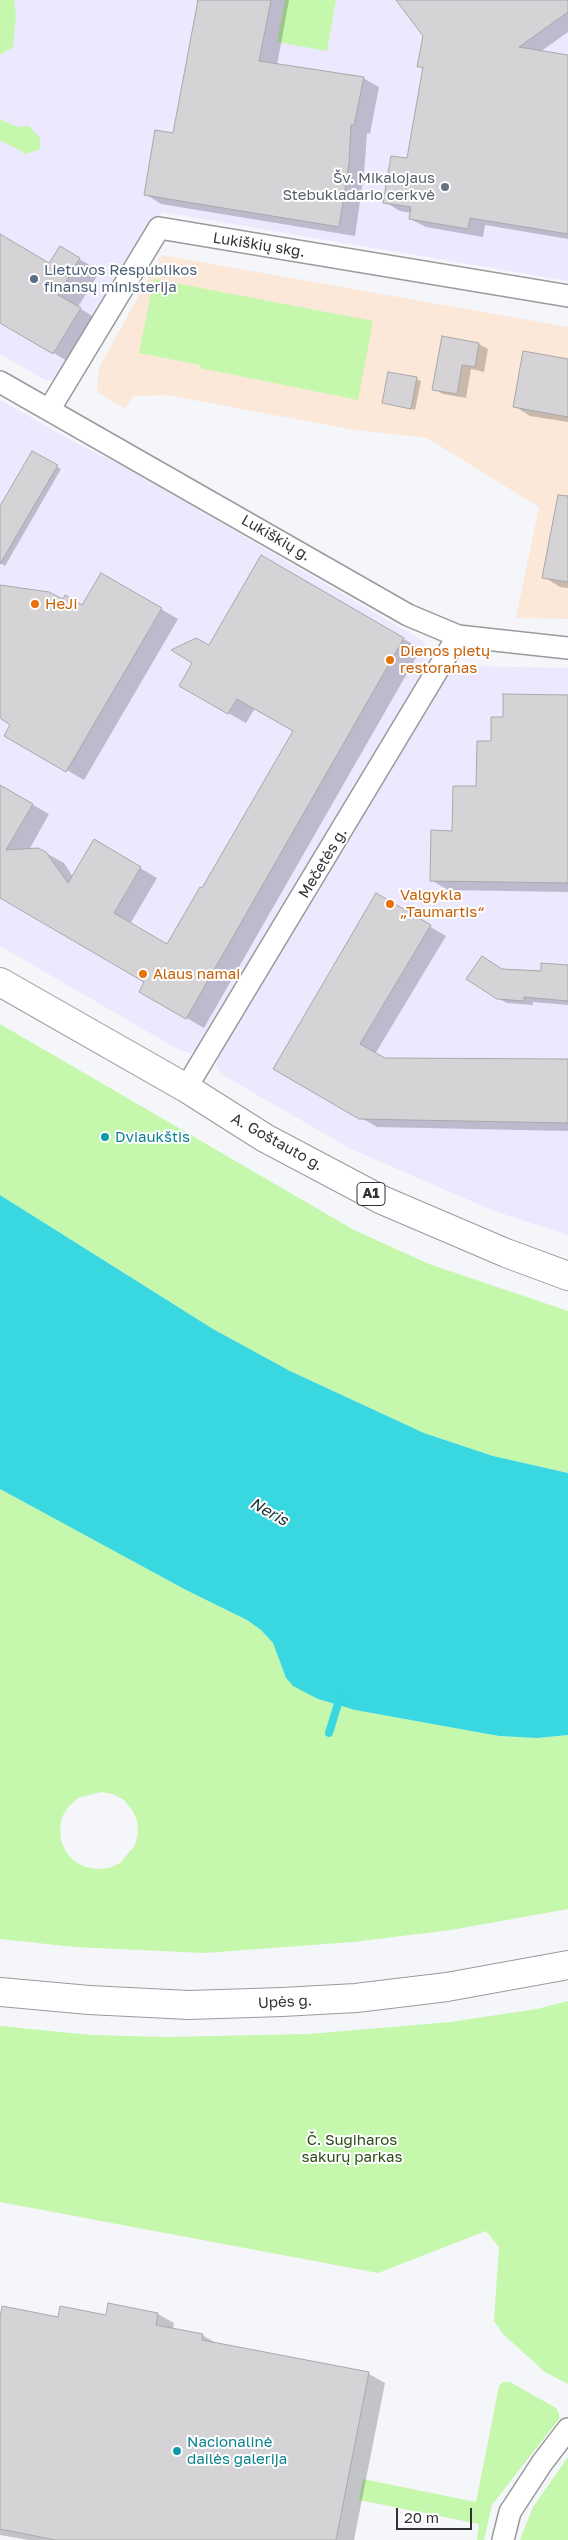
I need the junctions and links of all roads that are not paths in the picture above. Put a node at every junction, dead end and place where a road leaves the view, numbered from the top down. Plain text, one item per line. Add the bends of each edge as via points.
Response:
1 (568, 296) edge
2 (0, 382) edge
3 (49, 410) junction
4 (458, 636) junction
5 (568, 648) edge
6 (0, 982) edge
7 (186, 1088) junction
8 (568, 1276) edge
9 (568, 1965) edge
10 (0, 1992) edge
11 (568, 2429) edge
12 (503, 2540) edge

1 - 3 street, Lukiškių skg. via 159,228
2 - 3 street, Lukiškių g.
3 - 4 street, Lukiškių g. via 408,615
4 - 5 street, Lukiškių g.
4 - 7 street, Mečetės g.
6 - 7 main road, A. Goštauto g. / A1
7 - 8 main road, A. Goštauto g. / A1 via 265,1138 382,1200
9 - 10 main road, Upės g. via 447,1987 356,1998 282,2002 189,2005
11 - 12 street via 510,2512

